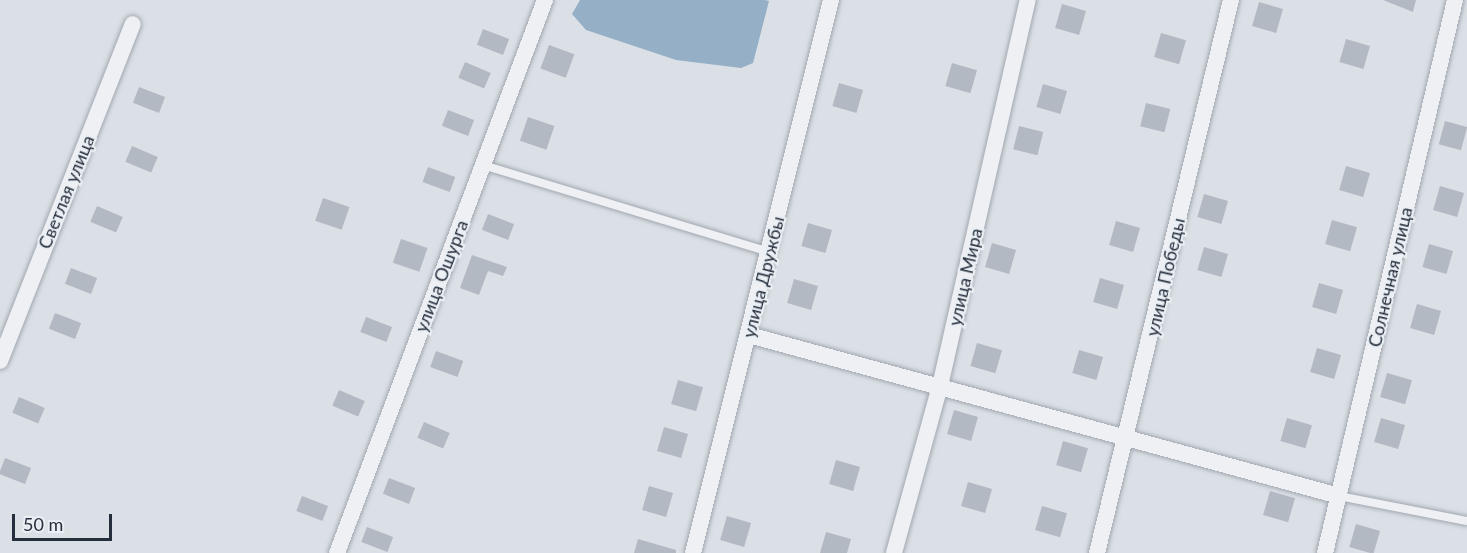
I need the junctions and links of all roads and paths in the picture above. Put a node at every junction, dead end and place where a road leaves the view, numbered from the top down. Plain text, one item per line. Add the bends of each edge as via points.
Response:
1 (545, 0) edge
2 (831, 0) edge
3 (1028, 0) edge
4 (1231, 0) edge
5 (1455, 0) edge
6 (133, 24) dead end
7 (483, 165) junction
8 (770, 252) junction
9 (749, 335) junction
10 (0, 361) edge
11 (940, 386) junction
12 (1127, 436) junction
13 (1339, 496) junction
14 (1467, 521) edge
15 (337, 553) edge
16 (693, 553) edge
17 (894, 553) edge
18 (1097, 553) edge
19 (1325, 553) edge

1 - 7 street, улица Ошурга
2 - 8 street, улица Дружбы
3 - 11 street, улица Мира
4 - 12 street, улица Победы
5 - 13 street, Солнечная улица
6 - 10 street, Светлая улица
7 - 8 lane
7 - 15 street, улица Ошурга
8 - 9 street, улица Дружбы
9 - 11 street
9 - 16 street, улица Дружбы
11 - 12 street
11 - 17 street, улица Мира
12 - 13 street
12 - 18 street, улица Победы
13 - 14 lane
13 - 19 street, Солнечная улица

